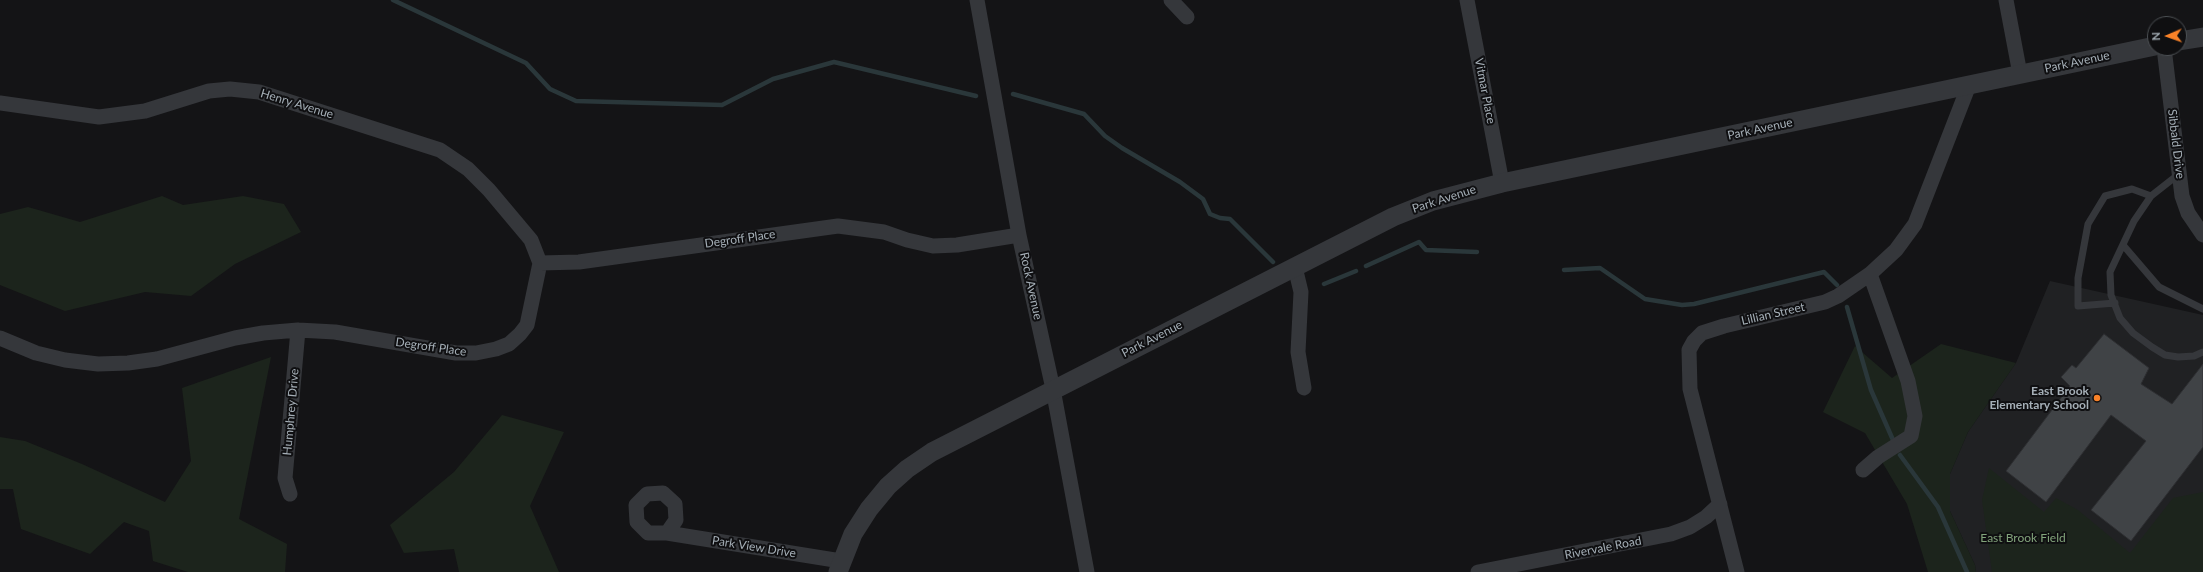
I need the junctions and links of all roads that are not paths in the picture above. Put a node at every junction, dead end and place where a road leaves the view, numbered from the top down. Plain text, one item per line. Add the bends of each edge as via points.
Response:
1 (977, 0) edge
2 (1171, 0) edge
3 (1467, 0) edge
4 (2006, 0) edge
5 (1187, 17) dead end
6 (2203, 37) edge
7 (2187, 40) edge
8 (2147, 48) edge
9 (2165, 56) edge
10 (2020, 74) junction
11 (1969, 85) junction
12 (0, 103) edge
13 (2179, 173) junction
14 (1502, 183) junction
15 (2151, 196) junction
16 (1019, 235) junction
17 (2203, 235) edge
18 (2123, 245) junction
19 (540, 263) junction
20 (1295, 267) junction
21 (1870, 274) junction
22 (2114, 303) junction
23 (2203, 309) edge
24 (298, 330) junction
25 (0, 338) edge
26 (2203, 352) edge
27 (1304, 388) dead end
28 (1054, 389) junction
29 (1863, 470) dead end
30 (290, 494) dead end
31 (1720, 504) junction
32 (668, 533) dead end
33 (840, 566) edge
34 (1087, 572) edge
35 (1478, 572) edge
36 (1737, 572) edge

1 - 16 street, Rock Avenue
2 - 5 street
3 - 14 street, Vitmar Place
4 - 10 street
6 - 7 street
8 - 10 street, Park Avenue
9 - 13 street, Sibbald Drive
10 - 11 street, Park Avenue
11 - 14 street, Park Avenue
11 - 21 street, Lillian Street via 1915,224 1896,250
12 - 19 street, Henry Avenue via 99,117 145,111 210,91 230,89 258,92 440,150 468,169 494,195 531,240
13 - 15 lane
13 - 17 street, Sibbald Drive via 2182,196 2188,213
14 - 20 street, Park Avenue via 1433,201 1393,216
15 - 18 lane via 2134,221
15 - 22 lane via 2132,189 2105,196 2088,224 2078,278 2078,306
16 - 19 street, Degroff Place via 957,245 933,246 884,232 838,226 578,262
16 - 28 street, Rock Avenue
18 - 22 lane via 2110,272
18 - 23 lane via 2159,287
19 - 24 street, Degroff Place via 526,325 509,344 496,349 456,353 334,332
20 - 27 street via 1301,292 1298,352
20 - 28 street, Park Avenue
21 - 29 street via 1908,382 1915,416 1911,436
21 - 31 street, Lillian Street via 1825,302 1724,326 1702,333 1694,341 1689,350 1690,389
22 - 26 lane via 2120,318 2133,333 2165,354 2178,357 2194,356
24 - 25 street, Degroff Place via 249,336 157,359 98,364 64,360 36,353
24 - 30 street, Humphrey Drive via 285,478
28 - 33 street, Park Avenue via 932,452 907,469 888,486 869,509 853,534
28 - 34 street, Rock Avenue
31 - 35 street, Rivervale Road via 1690,527 1671,534
31 - 36 street, Lillian Street
32 - 33 street, Park View Drive

